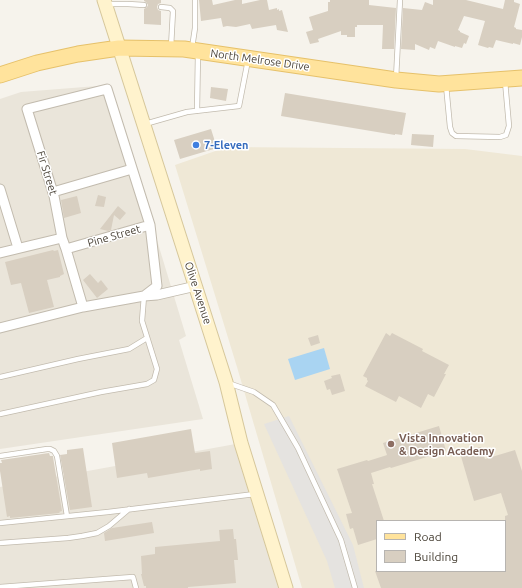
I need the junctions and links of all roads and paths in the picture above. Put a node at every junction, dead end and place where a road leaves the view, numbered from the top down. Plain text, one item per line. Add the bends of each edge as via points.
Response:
1 (195, 0) edge
2 (400, 0) edge
3 (105, 2) edge
4 (144, 5) dead end
5 (161, 7) dead end
6 (119, 48) junction
7 (171, 49) junction
8 (194, 50) junction
9 (249, 58) junction
10 (0, 75) edge
11 (522, 78) edge
12 (505, 79) junction
13 (396, 80) junction
14 (446, 83) junction
15 (107, 89) joint
16 (197, 110) junction
17 (143, 124) junction
18 (132, 169) junction
19 (0, 189) edge
20 (53, 192) junction
21 (150, 225) junction
22 (62, 238) junction
23 (18, 248) junction
24 (66, 249) junction
25 (0, 253) edge
26 (196, 286) junction
27 (144, 296) junction
28 (83, 307) junction
29 (0, 328) edge
30 (147, 338) junction
31 (0, 377) edge
32 (226, 382) junction
33 (0, 414) edge
34 (0, 456) edge
35 (257, 494) junction
36 (128, 509) junction
37 (67, 516) junction
38 (0, 522) edge
39 (0, 543) edge
40 (0, 587) edge
41 (136, 588) edge
42 (286, 588) edge
43 (355, 588) edge

1 - 8 lane
2 - 13 lane
3 - 4 lane
3 - 6 main road, Olive Avenue
5 - 7 lane via 174,11
6 - 7 main road, North Melrose Drive
6 - 10 main road, North Melrose Drive via 37,63
6 - 17 main road, Olive Avenue
7 - 8 main road, North Melrose Drive
8 - 9 main road, North Melrose Drive
8 - 16 lane
9 - 13 main road, North Melrose Drive
9 - 16 lane via 239,106
11 - 12 main road, North Melrose Drive
12 - 14 main road, North Melrose Drive
12 - 14 lane via 509,126 506,135 500,137 456,136 452,132
13 - 14 main road, North Melrose Drive
15 - 18 street, Pine Street
15 - 20 street, Fir Street via 27,109
16 - 17 lane
17 - 26 main road, Olive Avenue
18 - 20 street
18 - 21 street, Pine Street
19 - 23 street
20 - 22 street, Fir Street
21 - 24 street, Pine Street
21 - 27 street via 157,286
22 - 23 street
22 - 24 street, Fir Street
23 - 25 street
24 - 28 street
26 - 27 street
26 - 32 main road, Olive Avenue
27 - 28 street
27 - 30 lane via 142,321
28 - 29 street
30 - 31 lane via 129,349
30 - 33 lane via 157,369 154,380 147,384
32 - 35 main road, Olive Avenue
32 - 43 lane via 254,392 273,405 298,448 341,540
34 - 37 lane via 46,449 54,451
35 - 36 lane
35 - 42 main road, Olive Avenue
36 - 37 lane
36 - 39 lane via 109,526 96,533
37 - 38 lane
40 - 41 lane via 133,577

